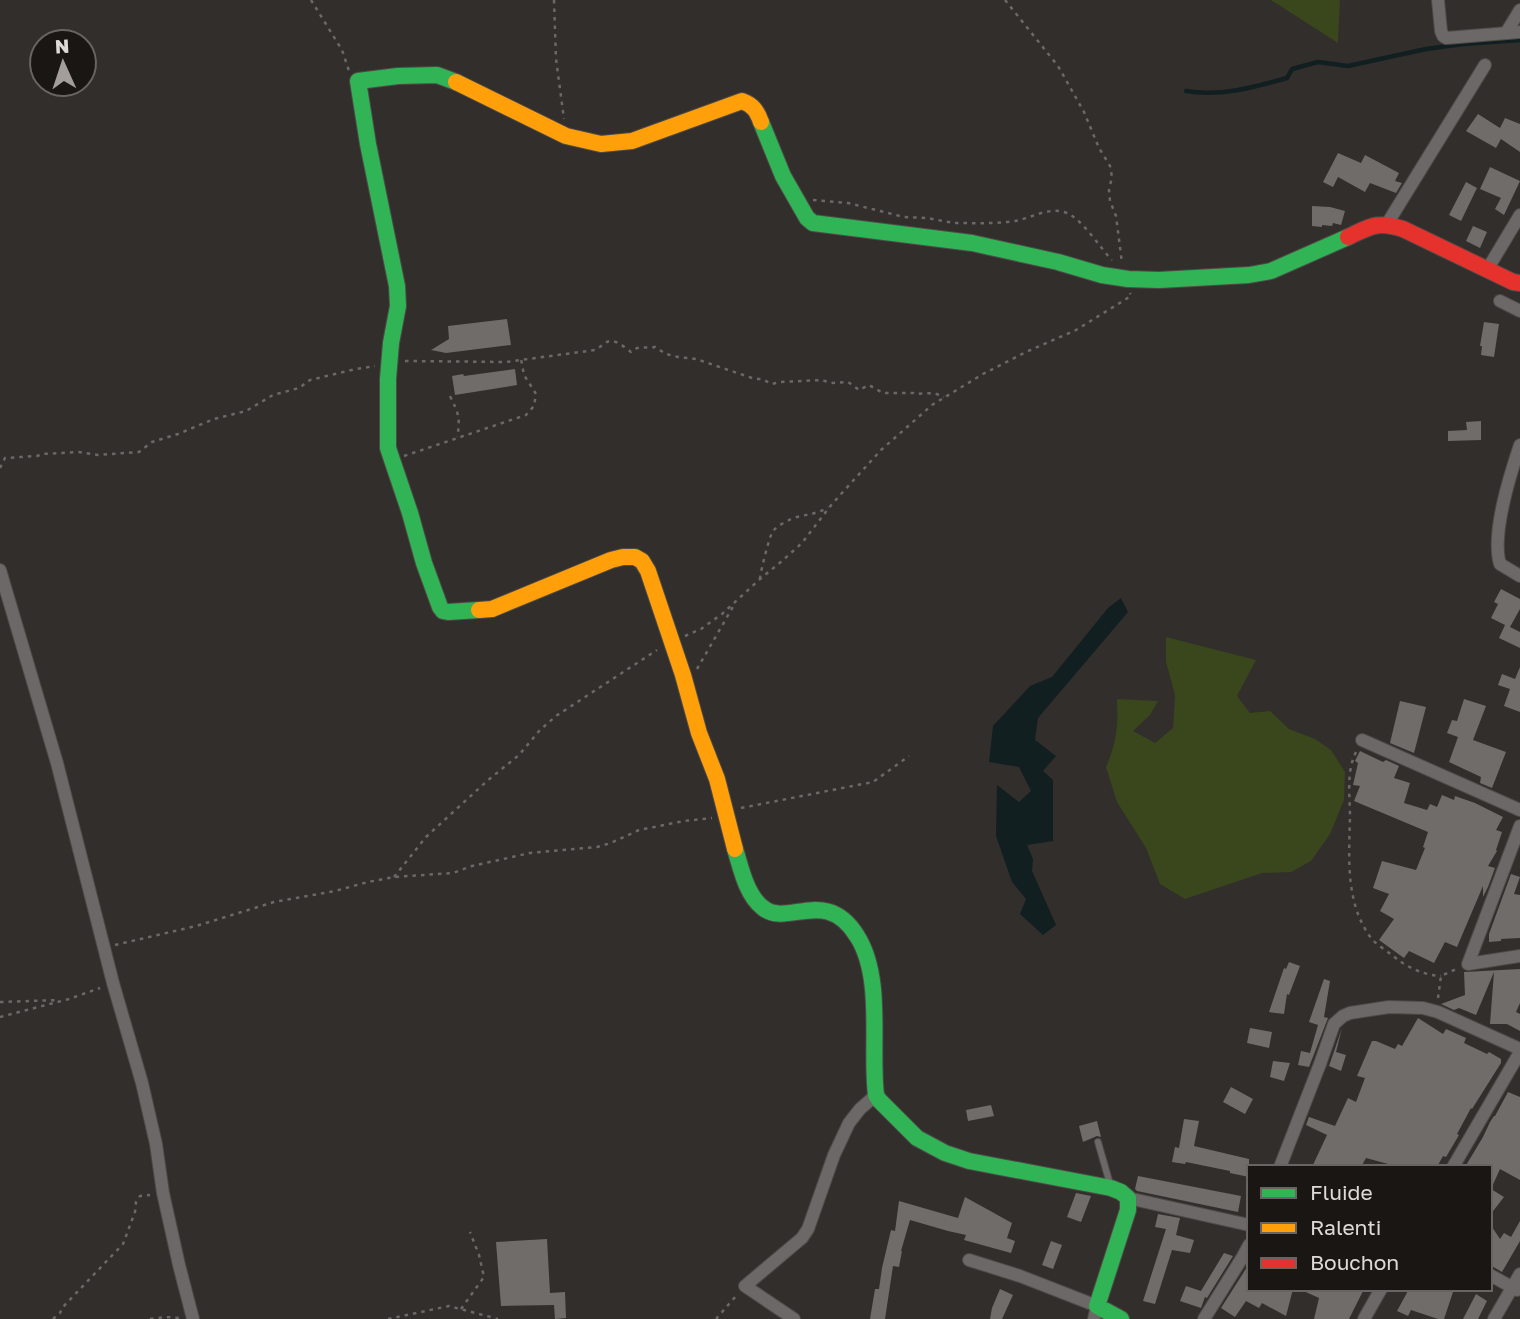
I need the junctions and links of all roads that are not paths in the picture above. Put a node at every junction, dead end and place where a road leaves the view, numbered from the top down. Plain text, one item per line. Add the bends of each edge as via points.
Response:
1 (1438, 0) edge
2 (1520, 9) edge
3 (1520, 32) edge
4 (1506, 33) junction
5 (1485, 65) dead end
6 (1520, 215) edge
7 (1387, 224) junction
8 (1487, 270) junction
9 (1520, 283) edge
10 (1500, 301) dead end
11 (1520, 311) edge
12 (1520, 445) edge
13 (0, 570) edge
14 (1520, 576) edge
15 (1362, 740) road end
16 (1520, 810) edge
17 (1520, 827) edge
18 (1520, 956) edge
19 (1520, 1050) edge
20 (876, 1095) junction
21 (1098, 1142) dead end
22 (1284, 1165) edge
23 (1453, 1165) edge
24 (1111, 1188) junction
25 (1128, 1198) junction
26 (1247, 1225) edge
27 (1247, 1249) edge
28 (969, 1260) dead end
29 (1520, 1274) edge
30 (1492, 1276) edge
31 (1516, 1289) edge
32 (1380, 1291) edge
33 (1096, 1313) edge
34 (192, 1319) edge
35 (794, 1319) edge
36 (1121, 1319) edge
37 (1204, 1319) edge
38 (1364, 1319) edge
39 (1494, 1319) edge

1 - 4 street via 1446,38
2 - 4 street
3 - 4 street
5 - 7 street
6 - 8 street
7 - 8 street
7 - 20 street via 1263,272 1128,279 972,243 813,223 779,166 758,113 742,101 632,141 601,144 566,136 437,75 358,81 397,286 389,363 391,460 443,611 492,610 621,557 640,560 646,566 715,770 750,891 763,909 772,913 823,909 845,919 857,934 872,977
8 - 9 street
10 - 11 street
12 - 14 street via 1497,543 1500,564
13 - 34 street via 142,1083
15 - 16 street
17 - 18 street via 1468,964
19 - 22 street via 1438,1012 1389,1007 1350,1013 1334,1024
19 - 23 street
20 - 24 street via 917,1138 945,1153
20 - 35 street via 849,1123 802,1238 745,1286
21 - 24 lane
24 - 25 street
25 - 26 street
25 - 33 street via 1126,1219
27 - 37 street
28 - 33 street via 1020,1276
29 - 31 street
30 - 31 street
31 - 39 street
32 - 38 street
33 - 36 street

